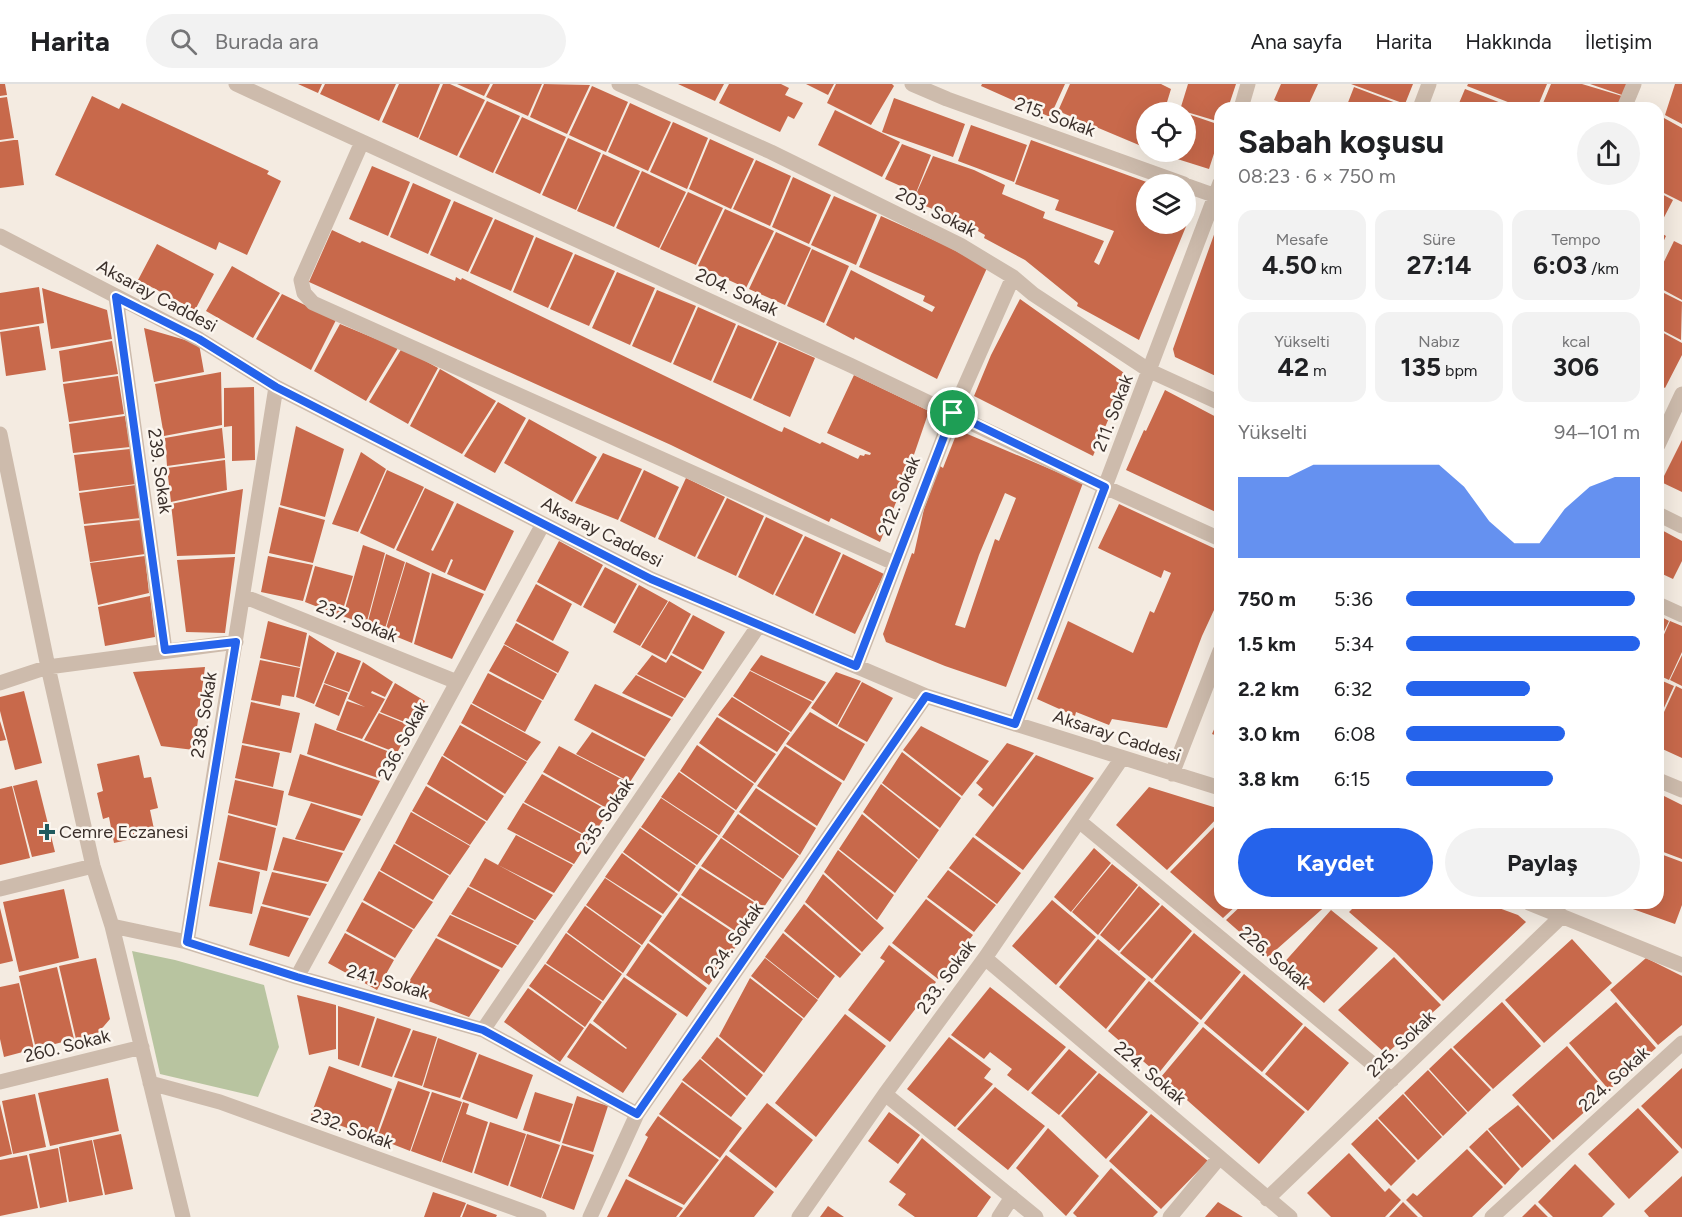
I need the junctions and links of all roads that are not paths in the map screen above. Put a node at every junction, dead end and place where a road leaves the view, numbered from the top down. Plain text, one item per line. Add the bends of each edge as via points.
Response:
1 (236, 84) edge
2 (619, 84) edge
3 (912, 84) edge
4 (1248, 84) edge
5 (1429, 84) edge
6 (1634, 84) edge
7 (1243, 102) edge
8 (1422, 102) edge
9 (1626, 102) edge
10 (362, 142) junction
11 (1155, 174) edge
12 (1196, 186) edge
13 (1214, 189) edge
14 (1214, 200) edge
15 (0, 236) edge
16 (1013, 277) junction
17 (116, 297) junction
18 (1150, 371) junction
19 (276, 387) junction
20 (1682, 394) edge
21 (1214, 400) edge
22 (953, 413) junction
23 (1664, 432) edge
24 (0, 434) edge
25 (1105, 487) junction
26 (1664, 517) edge
27 (543, 524) junction
28 (1682, 526) edge
29 (1214, 536) edge
30 (894, 563) junction
31 (243, 596) junction
32 (1664, 607) edge
33 (1682, 615) edge
34 (759, 625) junction
35 (236, 642) junction
36 (165, 650) junction
37 (856, 666) junction
38 (1214, 666) edge
39 (48, 667) junction
40 (457, 682) junction
41 (0, 683) edge
42 (926, 696) junction
43 (1015, 724) junction
44 (1122, 758) junction
45 (1172, 774) junction
46 (1664, 782) edge
47 (1214, 786) edge
48 (1682, 790) edge
49 (1078, 821) junction
50 (93, 866) junction
51 (0, 889) edge
52 (1544, 909) edge
53 (1562, 916) junction
54 (112, 927) junction
55 (187, 942) junction
56 (985, 958) junction
57 (1682, 965) edge
58 (297, 977) junction
59 (483, 1030) junction
60 (1682, 1043) edge
61 (142, 1047) junction
62 (1392, 1080) junction
63 (0, 1082) edge
64 (150, 1083) junction
65 (885, 1094) junction
66 (637, 1114) junction
67 (1219, 1158) junction
68 (1012, 1197) junction
69 (1267, 1199) junction
70 (183, 1217) edge
71 (539, 1217) edge
72 (590, 1217) edge
73 (798, 1217) edge
74 (999, 1217) edge
75 (1036, 1217) edge
76 (1170, 1217) edge
77 (1290, 1217) edge
78 (1492, 1217) edge

1 - 10 street, 204. Sokak
2 - 16 street, 203. Sokak via 855,193 960,245
3 - 11 street, 215. Sokak
4 - 7 street
5 - 8 street
6 - 9 street
10 - 22 street, 204. Sokak
10 - 30 street via 301,280 304,293 313,303
12 - 13 street, 215. Sokak
14 - 18 street, 211. Sokak
15 - 17 street, Aksaray Caddesi
16 - 18 street, 203. Sokak
16 - 22 street, 212. Sokak
17 - 19 street, Aksaray Caddesi via 199,339
17 - 36 street, 239. Sokak
18 - 21 street, 203. Sokak
18 - 25 street, 211. Sokak
19 - 27 street, Aksaray Caddesi
19 - 31 street, 238. Sokak
20 - 23 street
22 - 25 street, 204. Sokak
22 - 30 street, 212. Sokak
24 - 39 street
25 - 29 street, 204. Sokak
25 - 43 street, 211. Sokak
26 - 28 street
27 - 34 street, Aksaray Caddesi via 651,579
27 - 40 street, 236. Sokak
30 - 37 street, 212. Sokak
31 - 35 street, 238. Sokak
31 - 40 street, 237. Sokak
32 - 33 street
34 - 37 street, Aksaray Caddesi
34 - 59 street, 235. Sokak
35 - 36 street
35 - 55 street, 238. Sokak
36 - 39 street
37 - 42 street, Aksaray Caddesi
38 - 45 street
39 - 41 street
39 - 50 street
40 - 58 street, 236. Sokak
42 - 43 street, Aksaray Caddesi
42 - 66 street, 234. Sokak
43 - 44 street, Aksaray Caddesi
44 - 45 street, Aksaray Caddesi
44 - 49 street, 233. Sokak
45 - 47 street, Aksaray Caddesi
46 - 48 street
49 - 56 street, 233. Sokak
49 - 62 street, 226. Sokak
50 - 51 street
50 - 54 street
52 - 53 street
53 - 57 street
53 - 62 street, 225. Sokak
54 - 55 street, 241. Sokak
54 - 61 street
55 - 58 street, 241. Sokak
56 - 65 street, 233. Sokak
56 - 67 street, 224. Sokak
58 - 59 street, 241. Sokak
59 - 66 street, 241. Sokak
60 - 78 street, 224. Sokak
61 - 63 street, 260. Sokak
61 - 64 street
62 - 69 street, 225. Sokak
64 - 70 street
64 - 71 street, 232. Sokak via 220,1102
65 - 68 street
65 - 73 street, 233. Sokak
66 - 72 street, 234. Sokak
67 - 69 street, 224. Sokak
67 - 76 street
68 - 74 street
68 - 75 street
69 - 77 street, 224. Sokak

